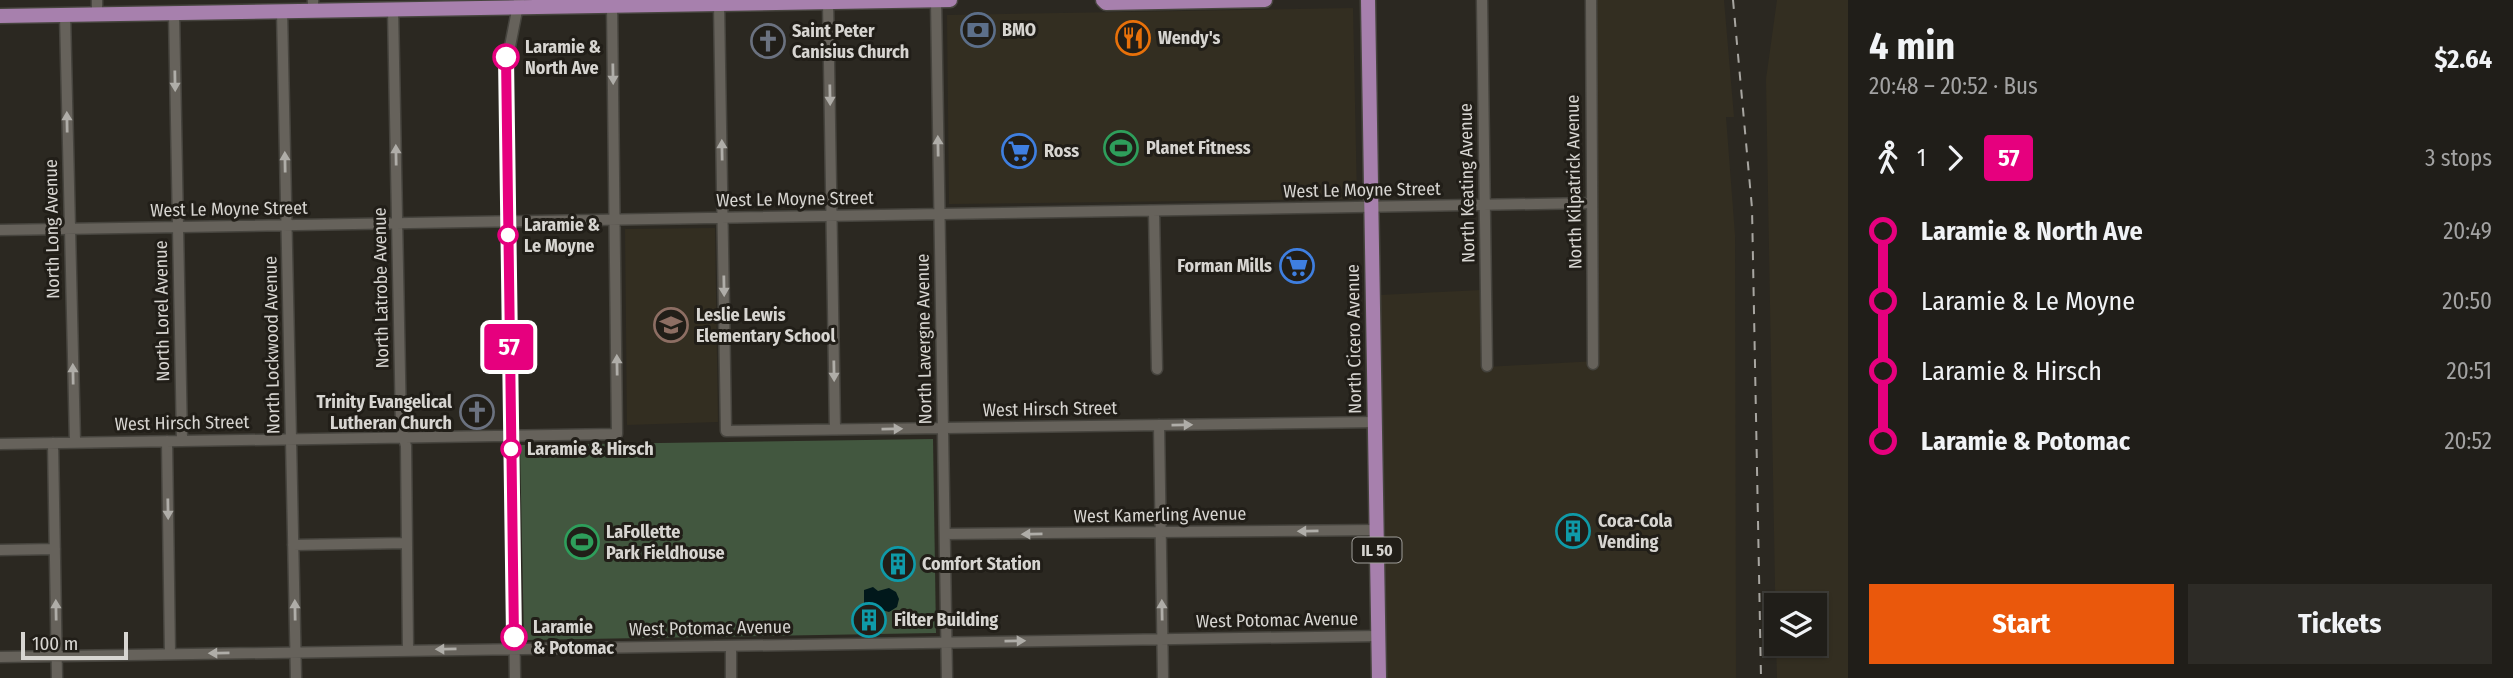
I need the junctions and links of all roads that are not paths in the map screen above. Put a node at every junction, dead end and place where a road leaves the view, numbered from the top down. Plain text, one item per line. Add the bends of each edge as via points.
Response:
1 (936, 0) edge
2 (950, 0) edge
3 (1103, 0) edge
4 (1265, 0) edge
5 (1368, 0) edge
6 (1482, 0) edge
7 (1591, 0) edge
8 (794, 1) edge
9 (828, 2) junction
10 (420, 4) edge
11 (518, 4) edge
12 (719, 4) junction
13 (313, 5) edge
14 (612, 5) junction
15 (205, 6) edge
16 (97, 7) edge
17 (393, 9) junction
18 (282, 11) junction
19 (174, 13) junction
20 (65, 15) junction
21 (0, 16) edge
22 (1591, 203) junction
23 (1484, 205) junction
24 (1371, 207) junction
25 (1154, 211) junction
26 (939, 214) junction
27 (831, 216) junction
28 (723, 218) junction
29 (615, 220) junction
30 (507, 222) junction
31 (397, 224) junction
32 (287, 225) junction
33 (178, 227) junction
34 (70, 229) junction
35 (0, 230) edge
36 (1593, 364) dead end
37 (1487, 366) dead end
38 (1157, 369) dead end
39 (1375, 422) junction
40 (1159, 425) junction
41 (943, 428) junction
42 (835, 429) junction
43 (511, 435) junction
44 (403, 437) junction
45 (291, 439) junction
46 (182, 440) junction
47 (167, 441) junction
48 (75, 442) junction
49 (0, 443) edge
50 (53, 443) junction
51 (1377, 530) junction
52 (1161, 532) junction
53 (945, 534) junction
54 (407, 543) junction
55 (293, 545) junction
56 (55, 550) junction
57 (0, 551) edge
58 (1378, 636) junction
59 (1163, 639) junction
60 (946, 642) junction
61 (731, 646) junction
62 (515, 648) junction
63 (408, 649) junction
64 (296, 652) junction
65 (170, 654) junction
66 (57, 656) junction
67 (0, 657) edge
68 (57, 678) edge
69 (296, 678) edge
70 (515, 678) edge
71 (731, 678) edge
72 (947, 678) edge
73 (1163, 678) edge
74 (1379, 678) edge

1 - 2 main road
1 - 9 main road
26 -> 1 street, North Lavergne Avenue
3 - 4 main road
5 - 24 main road, North Cicero Avenue / IL 50
6 - 23 street, North Keating Avenue
7 - 22 street, North Kilpatrick Avenue
8 - 9 main road
8 - 12 main road
9 -> 27 street
10 - 11 main road
10 - 17 main road
11 - 14 main road
11 - 30 street via 506,57
12 - 14 main road
28 -> 12 street
13 - 17 main road
13 - 18 main road
14 -> 29 street
15 - 18 main road
15 - 19 main road
16 - 19 main road
16 - 20 main road
31 -> 17 street, North Latrobe Avenue
32 -> 18 street, North Lockwood Avenue
19 -> 33 street, North Lorel Avenue
20 - 21 main road
34 -> 20 street, North Long Avenue
22 - 23 street, West Le Moyne Street
22 - 36 street, North Kilpatrick Avenue
23 - 24 street, West Le Moyne Street
23 - 37 street, North Keating Avenue
24 - 25 street, West Le Moyne Street
24 - 39 main road, North Cicero Avenue / IL 50
25 - 26 street, West Le Moyne Street
25 - 38 street
26 - 27 street, West Le Moyne Street
26 - 41 street, North Lavergne Avenue
27 - 28 street, West Le Moyne Street
27 -> 42 street
28 - 29 street, West Le Moyne Street
28 -> 42 street, West Hirsch Street via 726,431
29 - 30 street, West Le Moyne Street
43 -> 29 street, West Hirsch Street via 618,433
30 - 31 street, West Le Moyne Street
30 - 43 street
31 - 32 street, West Le Moyne Street
31 - 44 street, North Latrobe Avenue
32 - 33 street, West Le Moyne Street
32 - 45 street, North Lockwood Avenue
33 - 34 street, West Le Moyne Street
33 - 46 street, North Lorel Avenue
34 - 35 street, West Le Moyne Street
48 -> 34 street, North Long Avenue
40 -> 39 street, West Hirsch Street
39 - 51 main road, North Cicero Avenue / IL 50
40 - 41 street, West Hirsch Street
40 - 52 street
42 -> 41 street, West Hirsch Street
41 - 53 street, North Lavergne Avenue
43 - 44 street, West Hirsch Street
43 - 62 street
44 - 45 street, West Hirsch Street
44 - 54 street, North Latrobe Avenue
45 - 46 street, West Hirsch Street
45 - 55 street, North Lockwood Avenue
46 - 47 street, West Hirsch Street
47 - 48 street, West Hirsch Street
47 -> 65 street
48 - 50 street, West Hirsch Street
49 - 50 street, West Hirsch Street
50 - 56 street
51 -> 52 street, West Kamerling Avenue
51 - 58 main road, North Cicero Avenue / IL 50
52 -> 53 street, West Kamerling Avenue
59 -> 52 street
53 - 60 street, North Lavergne Avenue
54 - 55 street
54 - 63 street, North Latrobe Avenue
64 -> 55 street, North Lockwood Avenue
56 - 57 street
66 -> 56 street
58 - 59 street, West Potomac Avenue
58 - 74 main road, North Cicero Avenue / IL 50
60 -> 59 street, West Potomac Avenue
59 - 73 street
60 - 61 street, West Potomac Avenue
60 - 72 street, North Lavergne Avenue
61 - 62 street, West Potomac Avenue
61 - 71 street
62 -> 63 street, West Potomac Avenue
62 - 70 street
63 - 64 street, West Potomac Avenue
64 -> 65 street, West Potomac Avenue
64 - 69 street, North Lockwood Avenue
65 - 66 street, West Potomac Avenue
66 - 67 street, West Potomac Avenue
66 - 68 street

